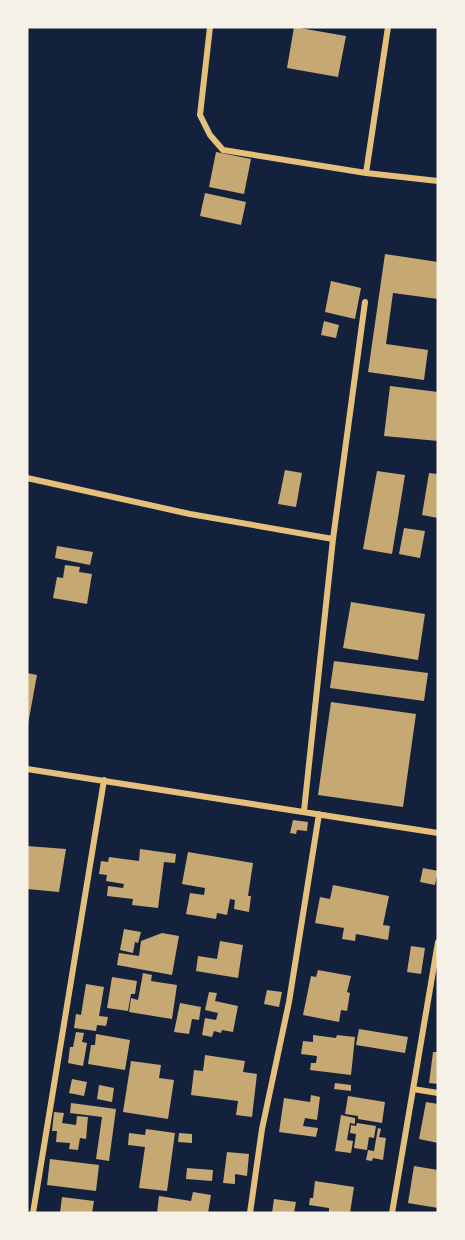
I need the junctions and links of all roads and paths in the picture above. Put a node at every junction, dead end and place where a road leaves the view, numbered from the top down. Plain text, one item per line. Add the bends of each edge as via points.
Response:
1 (210, 27) edge
2 (388, 27) edge
3 (366, 173) junction
4 (438, 181) edge
5 (364, 302) dead end
6 (27, 478) edge
7 (333, 539) junction
8 (27, 769) edge
9 (104, 780) junction
10 (304, 811) junction
11 (319, 814) junction
12 (438, 833) edge
13 (438, 942) edge
14 (413, 1089) junction
15 (438, 1093) edge
16 (33, 1213) edge
17 (250, 1213) edge
18 (392, 1213) edge

1 - 3 street via 200,115 210,135 224,150
2 - 3 street
3 - 4 street
5 - 7 street
6 - 7 street via 190,514
7 - 10 street
8 - 9 street
9 - 10 street
9 - 16 street
10 - 11 street
11 - 12 street
11 - 17 street
13 - 14 street
14 - 15 street
14 - 18 street

